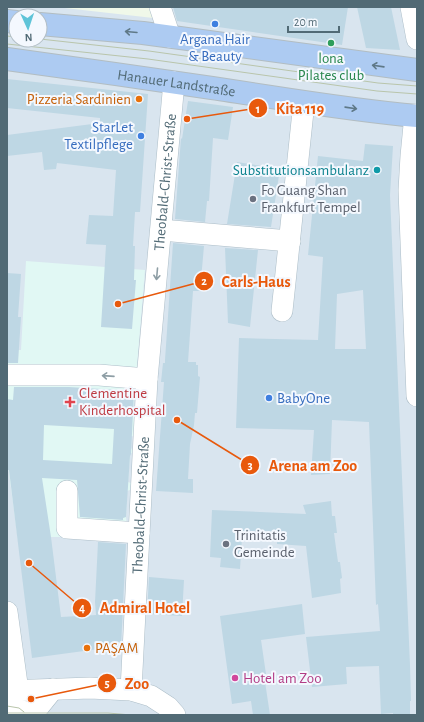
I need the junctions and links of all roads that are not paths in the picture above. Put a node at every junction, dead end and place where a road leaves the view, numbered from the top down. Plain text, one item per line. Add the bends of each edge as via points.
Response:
1 (160, 7) edge
2 (411, 7) edge
3 (48, 25) edge
4 (170, 37) junction
5 (417, 39) edge
6 (7, 59) edge
7 (417, 70) edge
8 (174, 82) junction
9 (304, 102) junction
10 (416, 116) edge
11 (161, 230) junction
12 (290, 241) junction
13 (282, 310) dead end
14 (416, 349) edge
15 (7, 375) edge
16 (147, 379) junction
17 (417, 396) edge
18 (67, 491) dead end
19 (139, 533) junction
20 (7, 612) edge
21 (53, 689) junction
22 (131, 690) junction
23 (11, 696) edge
24 (33, 714) edge
25 (176, 715) edge

1 - 4 street
2 - 5 street
4 -> 3 main road
7 -> 4 main road
6 - 8 main road, Hanauer Landstraße
8 - 9 main road, Hanauer Landstraße
8 - 11 street, Theobald-Christ-Straße
9 -> 10 main road, Hanauer Landstraße
9 - 12 street
10 - 14 street via 409,190
11 - 12 street
11 -> 16 street, Theobald-Christ-Straße
12 - 13 street
14 - 17 street
16 -> 15 street via 100,375
16 - 19 street, Theobald-Christ-Straße
18 - 19 street via 67,528
19 - 22 street, Theobald-Christ-Straße
20 - 23 street
21 - 22 street
21 - 23 street
21 - 24 street
22 - 25 street via 151,696
23 - 24 street via 20,711

